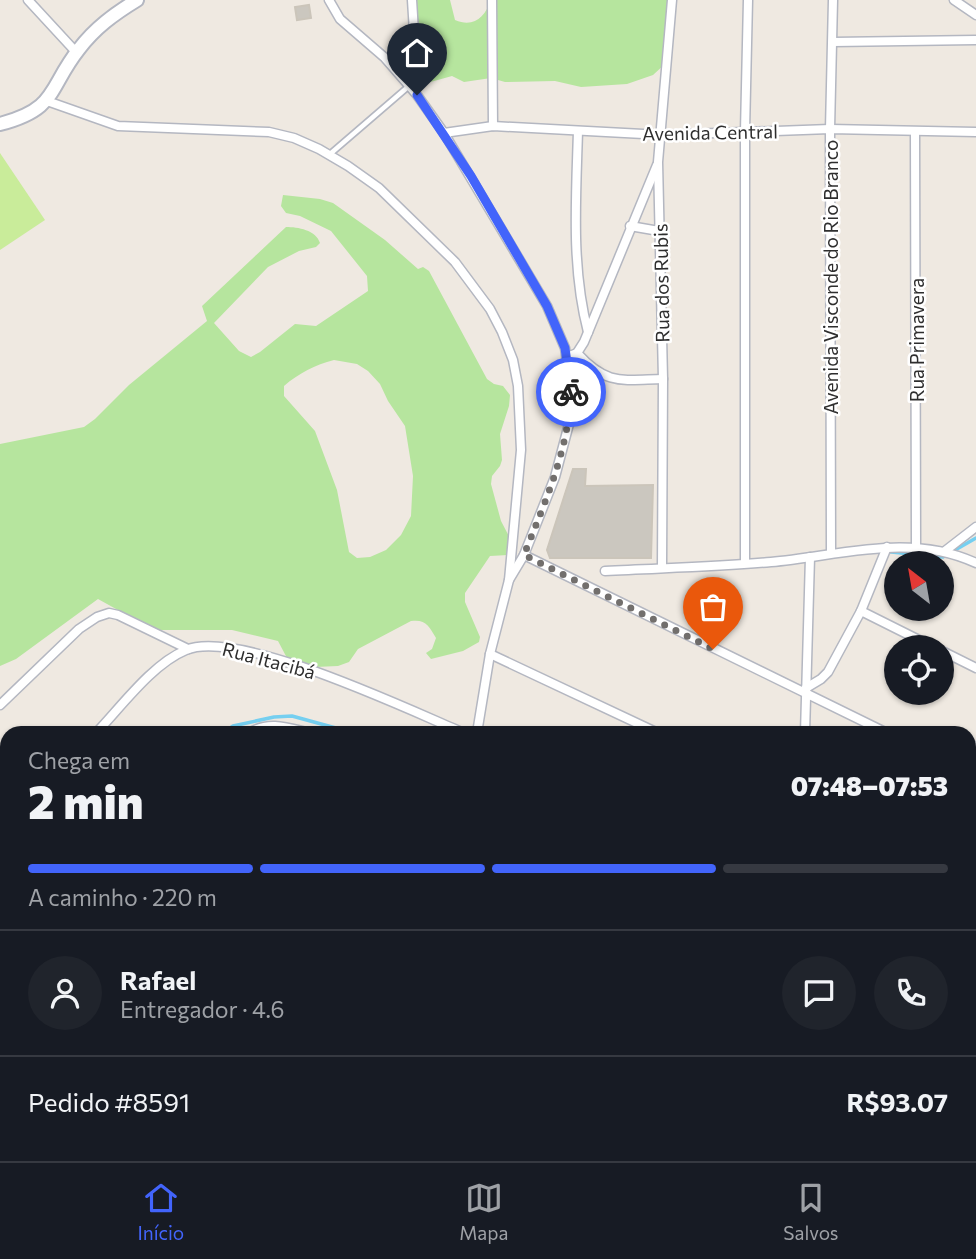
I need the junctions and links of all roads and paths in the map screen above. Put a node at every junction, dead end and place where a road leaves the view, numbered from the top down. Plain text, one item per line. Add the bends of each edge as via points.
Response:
1 (28, 0) edge
2 (137, 0) edge
3 (329, 0) edge
4 (412, 0) edge
5 (492, 0) edge
6 (672, 0) edge
7 (748, 0) edge
8 (833, 0) edge
9 (954, 0) edge
10 (976, 15) edge
11 (976, 40) edge
12 (833, 42) junction
13 (76, 52) junction
14 (409, 86) junction
15 (47, 101) junction
16 (0, 124) edge
17 (494, 127) junction
18 (830, 129) junction
19 (578, 131) junction
20 (745, 131) junction
21 (915, 132) junction
22 (976, 132) edge
23 (444, 133) junction
24 (662, 135) junction
25 (329, 155) junction
26 (658, 162) junction
27 (631, 226) junction
28 (659, 231) junction
29 (588, 332) junction
30 (577, 352) junction
31 (567, 357) junction
32 (663, 379) junction
33 (976, 527) edge
34 (887, 547) junction
35 (916, 547) junction
36 (946, 551) joint
37 (831, 553) junction
38 (954, 554) edge
39 (524, 555) junction
40 (810, 557) junction
41 (976, 563) edge
42 (745, 564) junction
43 (662, 567) junction
44 (605, 570) dead end
45 (509, 580) junction
46 (861, 611) junction
47 (908, 635) edge
48 (188, 649) junction
49 (490, 654) junction
50 (954, 657) edge
51 (976, 668) edge
52 (806, 691) junction
53 (0, 705) edge
54 (103, 726) edge
55 (447, 726) edge
56 (478, 726) edge
57 (643, 726) edge
58 (805, 726) edge
59 (874, 726) edge

1 - 13 street
2 - 13 street via 95,29
3 - 14 street via 340,19
4 - 14 street via 416,64
5 - 17 street
6 - 24 street, Rua dos Rubis
7 - 20 street
8 - 12 street, Avenida Visconde do Rio Branco
9 - 10 street
11 - 12 street
12 - 18 street, Avenida Visconde do Rio Branco
13 - 15 street
14 - 23 street
14 - 25 lane
15 - 16 street via 20,119
15 - 25 street via 118,126 269,132
17 - 19 street, Avenida Central
17 - 23 street, Avenida Central
18 - 20 street, Avenida Central
18 - 21 street, Avenida Central
18 - 37 street, Avenida Visconde do Rio Branco
19 - 24 street, Avenida Central
19 - 29 street via 578,280
20 - 24 street, Avenida Central
20 - 42 street
21 - 22 street, Avenida Central
21 - 35 street, Rua Primavera
23 - 31 street via 547,306
24 - 26 street, Rua dos Rubis
25 - 45 street via 379,188 455,262 502,332 519,386 521,450
26 - 27 street
26 - 28 street, Rua dos Rubis
27 - 28 street
27 - 29 street
28 - 32 street, Rua dos Rubis
29 - 30 street
30 - 31 street
30 - 32 street via 595,370 618,381
31 - 39 street via 569,424 555,477
32 - 43 street, Rua dos Rubis
33 - 36 street
34 - 35 street
34 - 37 street
34 - 46 street
35 - 36 street
37 - 40 street
38 - 41 street
39 - 45 street
39 - 52 street
40 - 42 street
40 - 52 street
42 - 43 street
43 - 44 street
45 - 49 street
46 - 47 street
46 - 52 street via 828,672
48 - 53 street via 118,615 97,617
48 - 54 street, Rua Itacibá via 158,668
48 - 55 street, Rua Itacibá via 209,645 254,653 324,675
49 - 56 street
49 - 57 street
50 - 51 street
52 - 58 street
52 - 59 street

